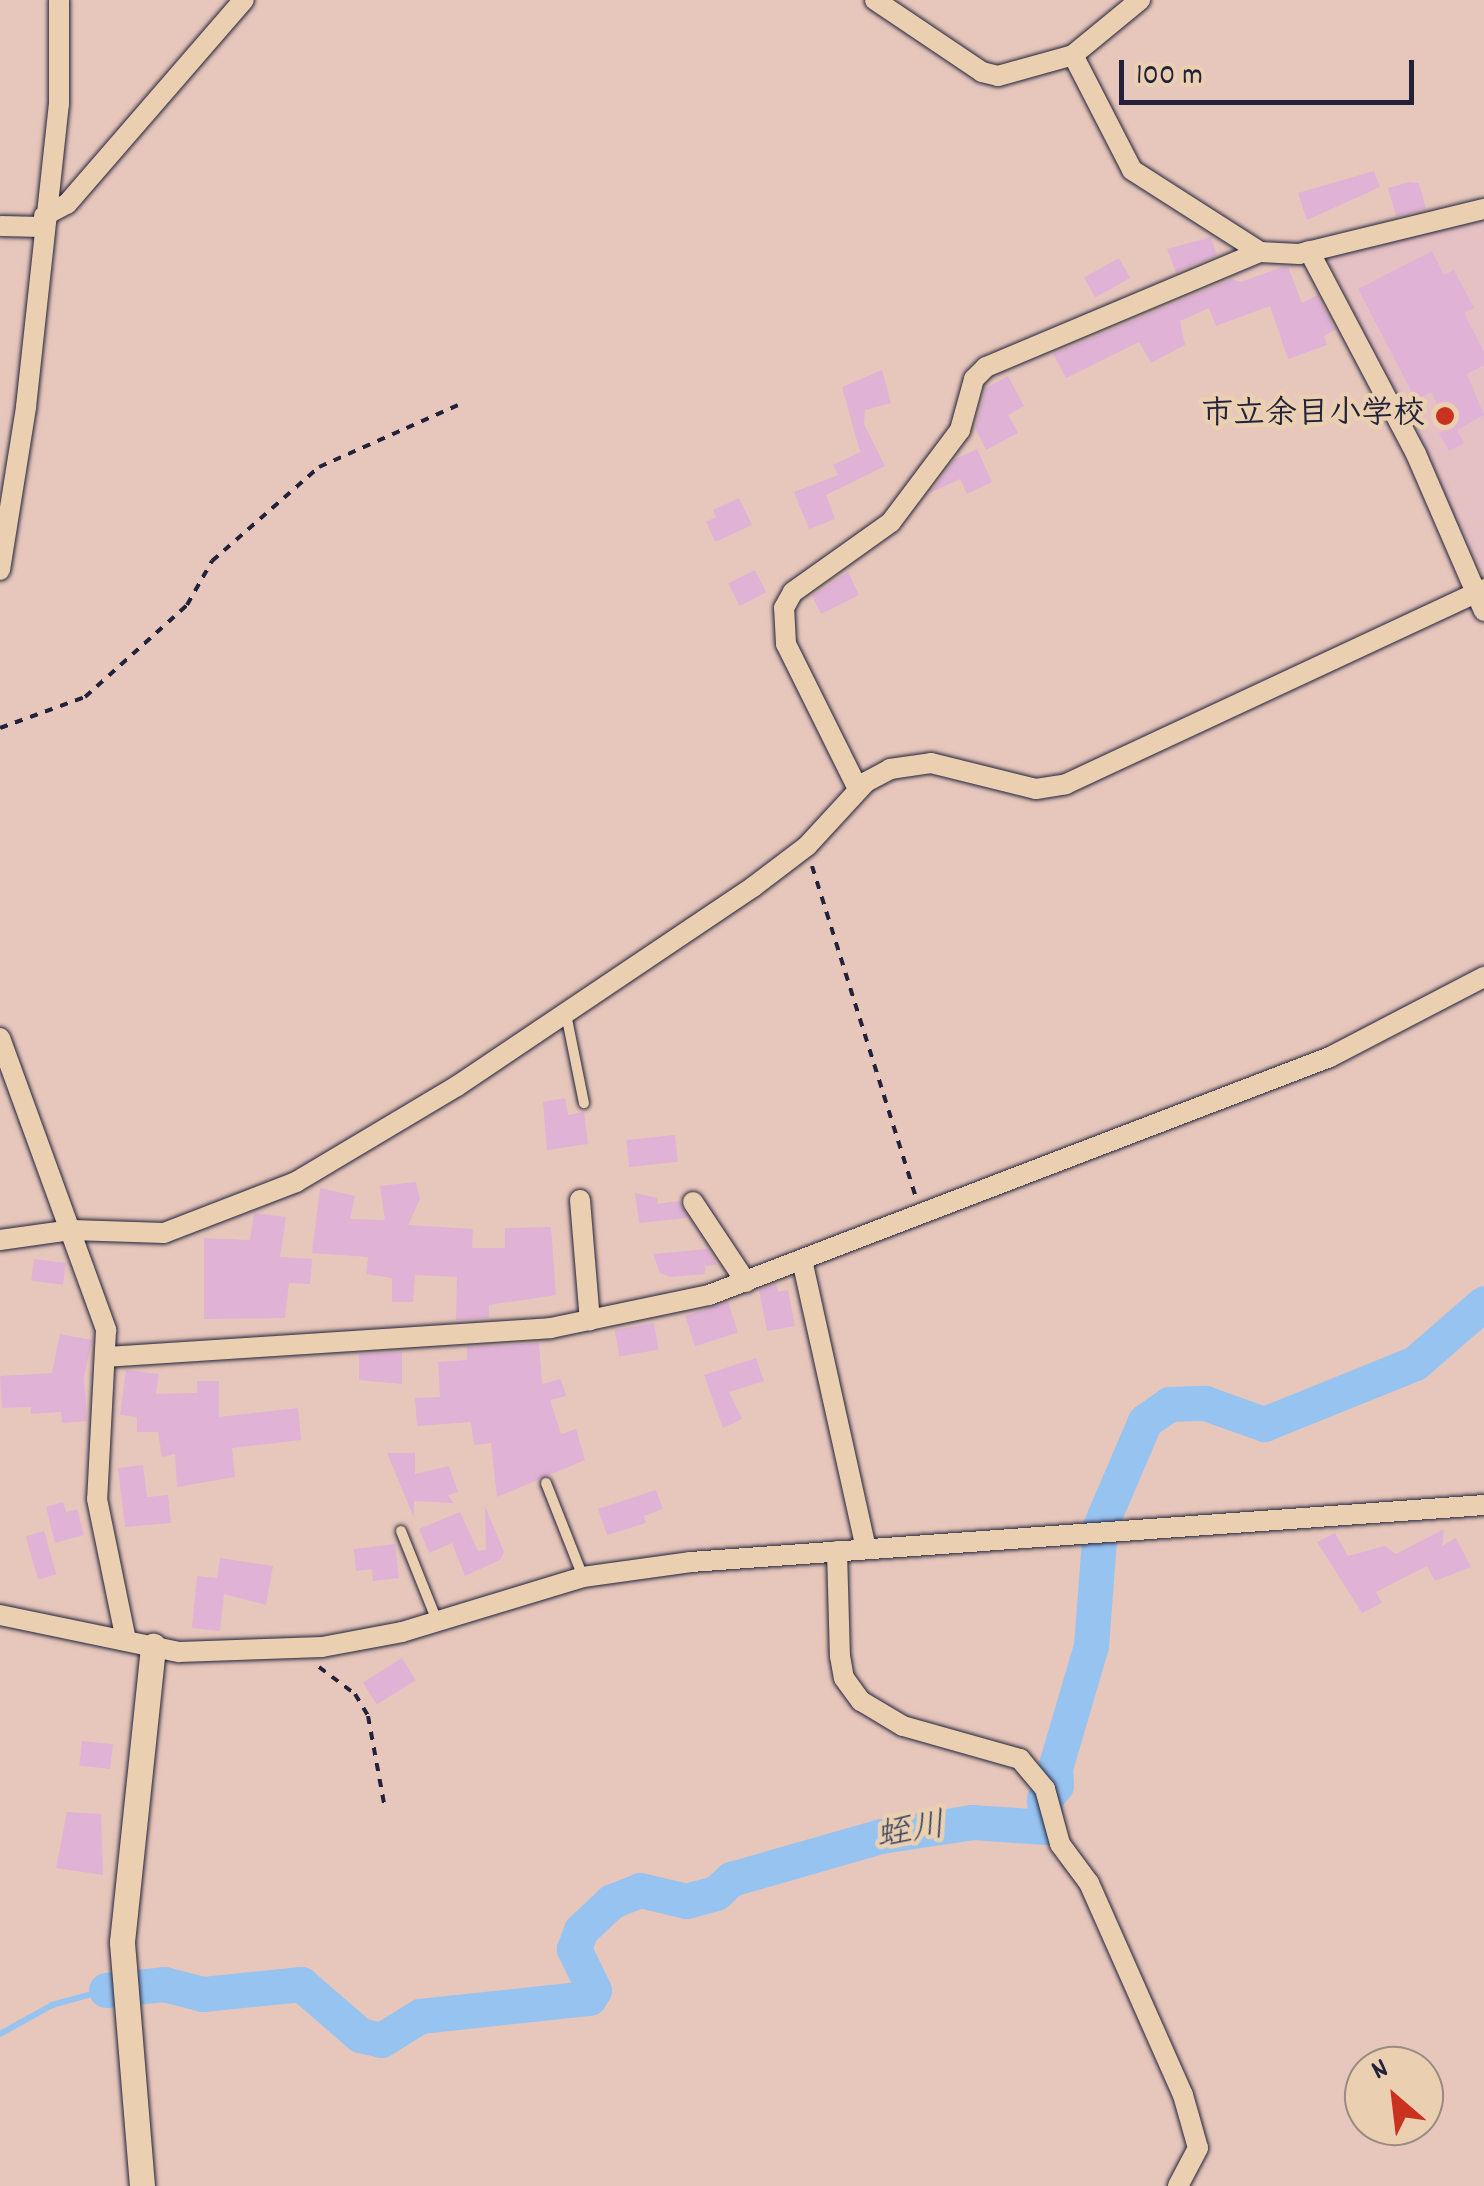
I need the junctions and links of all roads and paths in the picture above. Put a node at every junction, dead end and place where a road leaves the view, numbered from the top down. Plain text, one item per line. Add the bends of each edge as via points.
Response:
1 (59, 0) edge
2 (244, 0) edge
3 (875, 0) edge
4 (1140, 0) edge
5 (1073, 54) junction
6 (1484, 209) edge
7 (43, 221) junction
8 (0, 226) edge
9 (1309, 251) junction
10 (1260, 252) junction
11 (458, 405) dead end
12 (0, 570) edge
13 (1481, 598) edge
14 (0, 728) edge
15 (858, 789) junction
16 (804, 848) junction
17 (1484, 977) edge
18 (566, 1014) junction
19 (0, 1038) edge
20 (584, 1102) dead end
21 (580, 1200) dead end
22 (693, 1202) dead end
23 (922, 1214) junction
24 (72, 1230) junction
25 (0, 1240) edge
26 (802, 1260) junction
27 (746, 1282) junction
28 (590, 1321) junction
29 (106, 1358) junction
30 (546, 1483) dead end
31 (1484, 1504) edge
32 (401, 1531) dead end
33 (866, 1549) junction
34 (837, 1551) junction
35 (583, 1578) junction
36 (0, 1615) edge
37 (437, 1620) junction
38 (126, 1640) junction
39 (153, 1646) junction
40 (304, 1648) junction
41 (385, 1809) dead end
42 (142, 2186) edge
43 (1178, 2186) edge

1 - 7 street via 59,104
2 - 7 street via 66,204
3 - 5 street via 998,76
4 - 5 street
5 - 10 street via 1132,170
6 - 9 street
7 - 8 street
7 - 12 street via 26,407
9 - 10 street
9 - 13 street via 1416,454
10 - 15 street via 986,367 974,379 960,430 891,522 793,592 784,608 786,644
11 - 14 path via 319,467 212,561 187,605 84,697
13 - 15 street via 1066,784 1036,789 931,763 890,768
15 - 16 street
16 - 18 street
16 - 23 path via 832,914 894,1140
17 - 23 street via 1330,1056
18 - 20 lane
18 - 24 street via 296,1182 164,1233
19 - 24 street
21 - 28 street
22 - 27 street
23 - 26 street
24 - 25 street
24 - 29 street via 106,1330
26 - 27 street
26 - 33 street
27 - 28 street
28 - 29 street
29 - 38 street via 97,1499
30 - 35 lane
31 - 33 street
32 - 37 lane
33 - 34 street
34 - 35 street
34 - 43 street via 840,1656 844,1678 861,1701 904,1726 1020,1758 1048,1794 1060,1844 1090,1883 1183,2095 1198,2148
35 - 37 street
36 - 38 street
37 - 40 street
38 - 39 street
39 - 40 street via 179,1652
39 - 42 street via 122,1942
40 - 41 path via 312,1662 355,1694 368,1716

